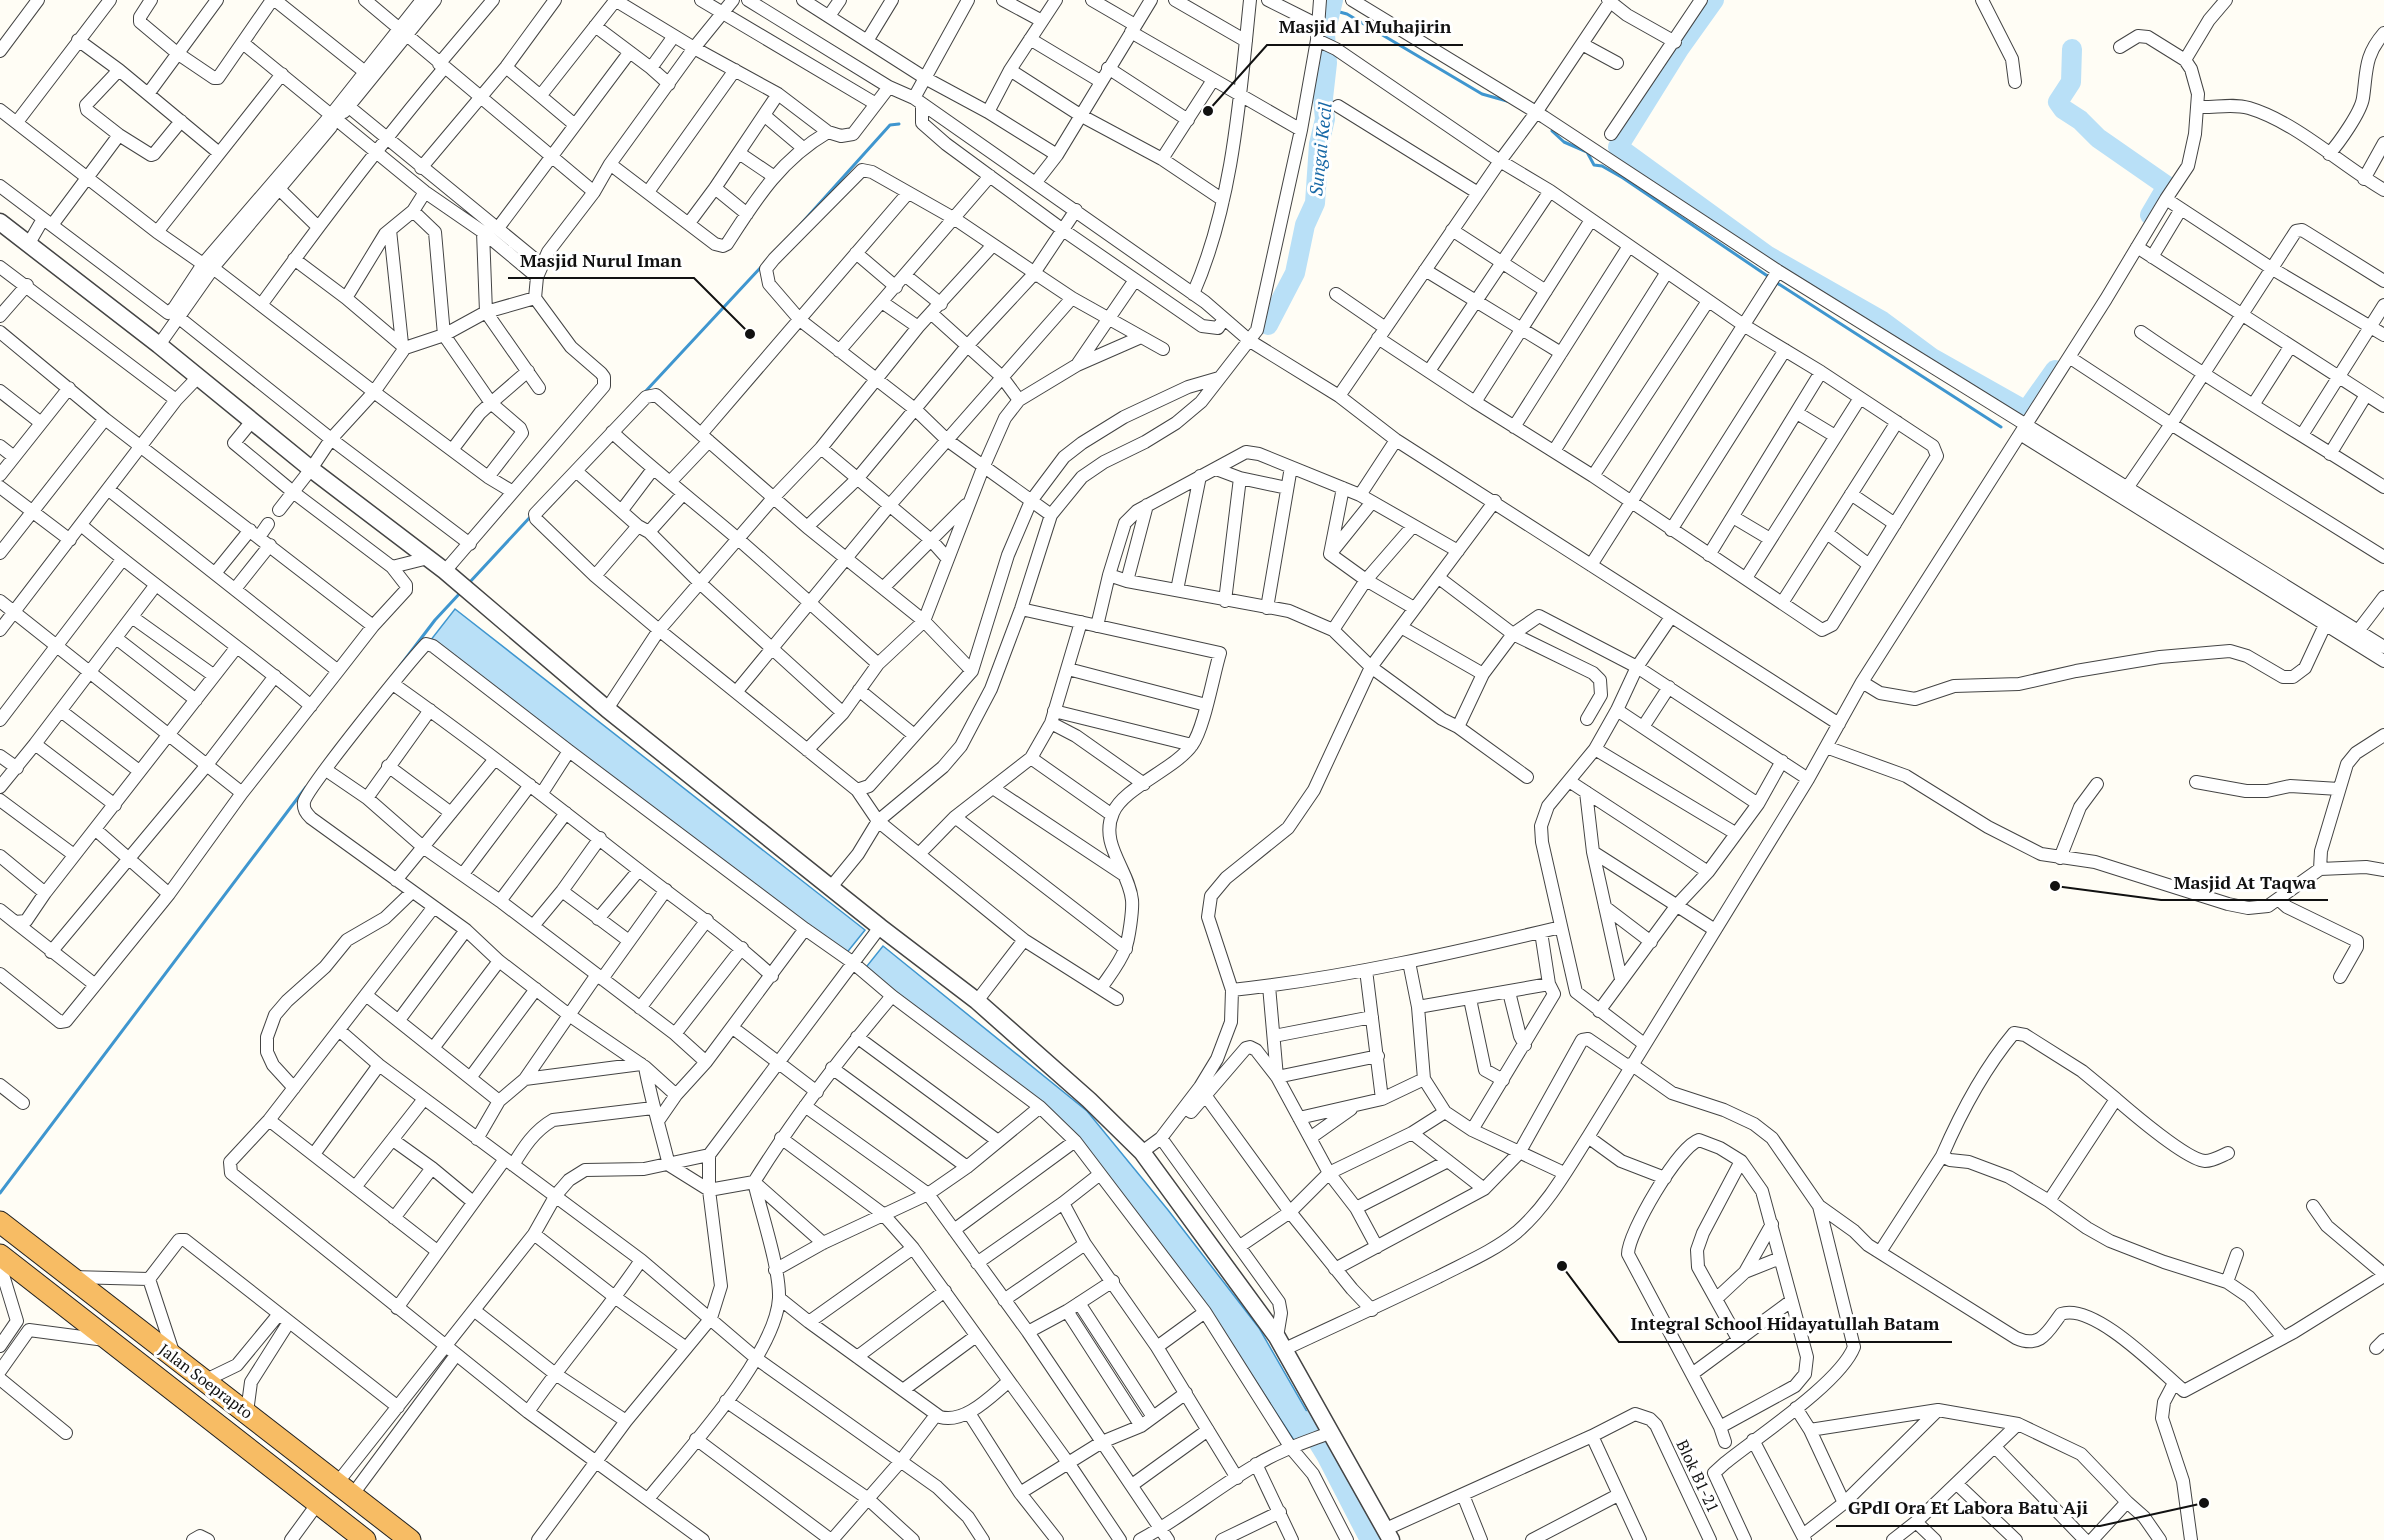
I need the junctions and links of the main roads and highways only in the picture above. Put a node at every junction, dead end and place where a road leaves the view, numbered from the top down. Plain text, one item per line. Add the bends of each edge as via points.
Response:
1 (0, 1222) edge
2 (0, 1255) edge
3 (364, 1540) edge
4 (410, 1540) edge

1 - 4 highway, Jalan Soeprapto
2 - 3 highway, Jalan Soeprapto

